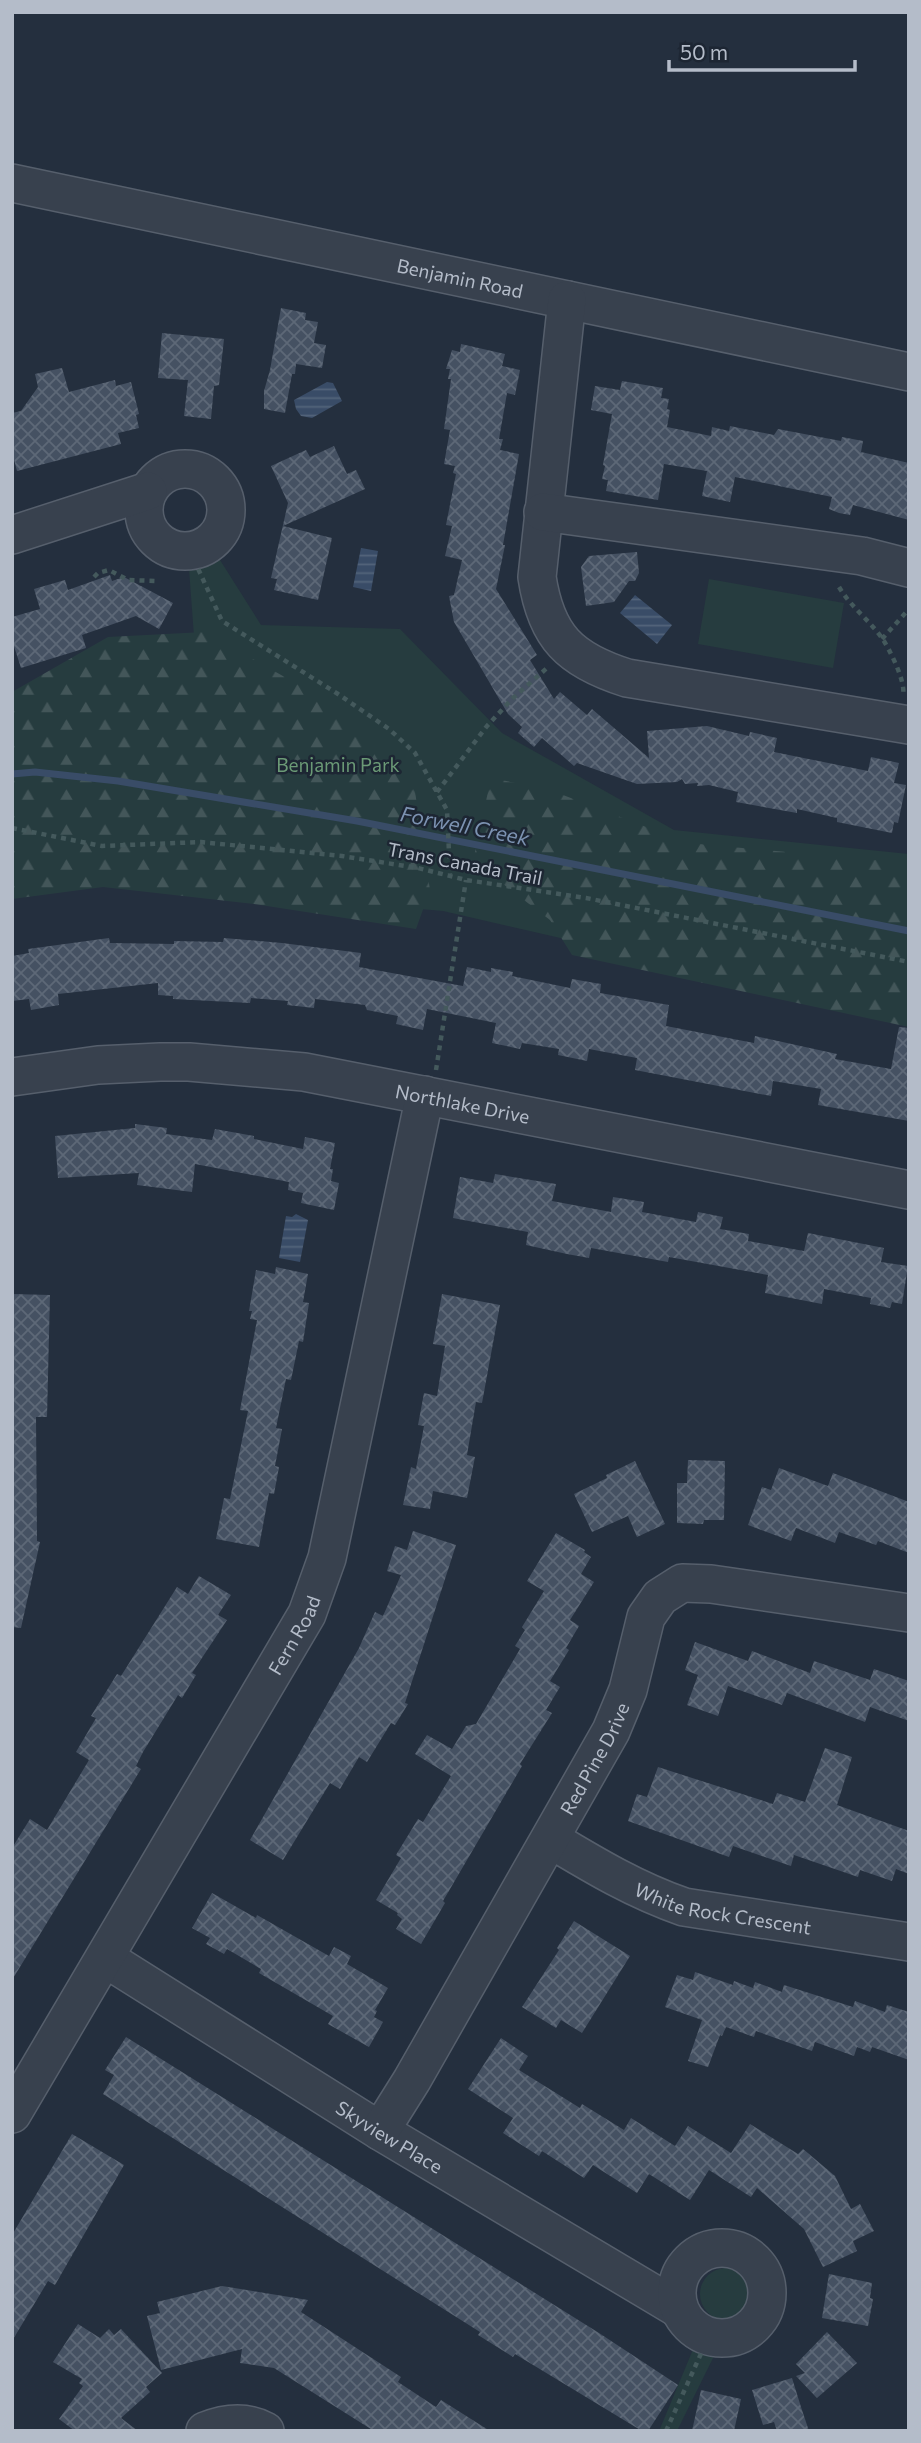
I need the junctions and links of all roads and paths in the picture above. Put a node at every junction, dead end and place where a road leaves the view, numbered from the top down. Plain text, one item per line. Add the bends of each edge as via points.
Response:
1 (12, 183) edge
2 (567, 300) junction
3 (909, 372) edge
4 (148, 491) junction
5 (543, 512) junction
6 (12, 535) edge
7 (190, 551) junction
8 (909, 568) edge
9 (94, 577) dead end
10 (157, 581) dead end
11 (839, 587) dead end
12 (909, 610) edge
13 (882, 639) junction
14 (569, 649) junction
15 (902, 724) edge
16 (437, 792) junction
17 (12, 828) edge
18 (450, 874) junction
19 (466, 880) junction
20 (909, 962) edge
21 (12, 1077) edge
22 (428, 1096) junction
23 (909, 1189) edge
24 (909, 1614) edge
25 (550, 1839) junction
26 (909, 1942) edge
27 (105, 1958) junction
28 (12, 2114) edge
29 (380, 2131) junction
30 (679, 2309) junction
31 (709, 2336) junction
32 (205, 2431) edge
33 (265, 2431) edge
34 (666, 2431) edge

1 - 2 street, Benjamin Road
2 - 3 street, Benjamin Road
2 - 5 street
4 - 6 street
4 - 7 street via 144,505 148,529 169,548
4 - 7 street via 176,470 190,469 209,477 223,493 227,509 222,530 204,547
5 - 8 street via 862,556
5 - 14 street via 537,568 540,592 553,629
7 - 16 path via 222,621 389,729 415,754
9 - 10 path via 110,570 128,580
11 - 13 path
12 - 13 path
13 - 15 path via 905,686
14 - 15 street via 595,667 627,678
14 - 16 path via 487,726
16 - 18 path via 449,822
17 - 18 path, Trans Canada Trail via 102,846 201,842 342,856
18 - 19 path, Trans Canada Trail
19 - 20 path, Trans Canada Trail via 586,898
19 - 22 path
21 - 22 street, Northlake Drive via 97,1065 189,1062 304,1072
22 - 23 street, Northlake Drive
22 - 27 street, Fern Road via 327,1558 307,1614
24 - 25 street, Red Pine Drive via 682,1583 660,1597 646,1617 628,1690 611,1731
25 - 26 street, White Rock Crescent via 618,1880 684,1908
25 - 29 street, Red Pine Drive
27 - 28 street, Fern Road
27 - 29 street, Skyview Place
29 - 30 street, Skyview Place
30 - 31 street, Skyview Place via 688,2322
30 - 31 street via 679,2276 701,2252 727,2248 742,2252 758,2266 767,2295 761,2315 740,2334
31 - 34 path
32 - 33 street via 240,2423

